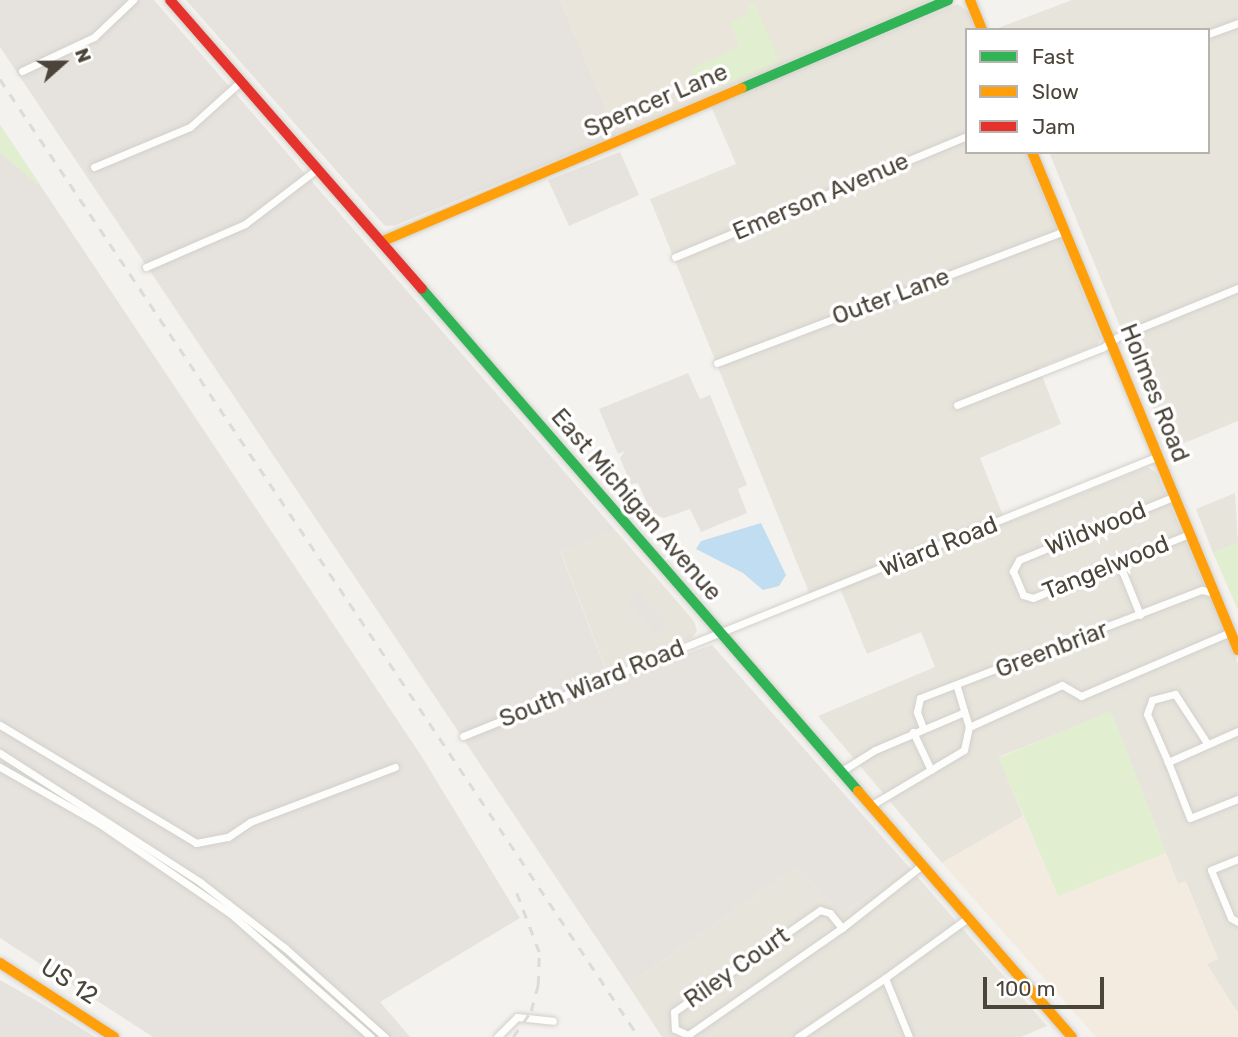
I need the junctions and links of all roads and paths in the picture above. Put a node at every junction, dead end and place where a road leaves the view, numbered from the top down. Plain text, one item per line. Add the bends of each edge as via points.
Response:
1 (133, 0) edge
2 (170, 0) edge
3 (948, 0) edge
4 (970, 0) edge
5 (1238, 23) edge
6 (981, 28) edge
7 (1210, 33) edge
8 (22, 71) dead end
9 (241, 81) junction
10 (965, 137) edge
11 (1033, 154) edge
12 (94, 167) dead end
13 (317, 169) junction
14 (1064, 231) junction
15 (381, 242) junction
16 (675, 257) dead end
17 (146, 267) dead end
18 (1238, 288) edge
19 (1111, 344) junction
20 (717, 363) dead end
21 (957, 405) dead end
22 (1156, 457) junction
23 (1174, 497) junction
24 (1189, 534) junction
25 (1119, 563) junction
26 (1213, 593) junction
27 (1023, 595) joint
28 (1140, 615) junction
29 (1230, 632) junction
30 (721, 635) junction
31 (1238, 650) edge
32 (957, 687) junction
33 (962, 713) junction
34 (0, 726) edge
35 (969, 727) junction
36 (923, 728) junction
37 (1238, 731) edge
38 (913, 732) junction
39 (463, 736) dead end
40 (1207, 743) junction
41 (0, 753) edge
42 (1168, 762) junction
43 (0, 767) edge
44 (395, 767) dead end
45 (931, 770) junction
46 (840, 772) junction
47 (1238, 799) edge
48 (870, 806) junction
49 (1238, 859) edge
50 (922, 865) junction
51 (968, 918) junction
52 (1238, 922) edge
53 (842, 928) junction
54 (0, 962) edge
55 (885, 978) junction
56 (553, 1020) dead end
57 (114, 1037) edge
58 (371, 1037) edge
59 (385, 1037) edge
60 (497, 1037) edge
61 (798, 1037) edge
62 (909, 1037) edge
63 (1072, 1037) edge

1 - 8 street via 94,37
2 - 9 main road, East Michigan Avenue
3 - 15 main road, Spencer Lane
4 - 6 main road
5 - 7 street
9 - 12 street via 190,127
9 - 13 main road, East Michigan Avenue
10 - 16 street, Emerson Avenue
11 - 14 main road, Holmes Road
13 - 15 main road, East Michigan Avenue
13 - 17 street via 245,224
14 - 19 main road, Holmes Road
14 - 20 street, Outer Lane
15 - 30 main road, East Michigan Avenue
18 - 19 street
19 - 21 street
19 - 22 main road, Holmes Road
22 - 23 main road, Holmes Road
22 - 30 street, Wiard Road
23 - 24 main road, Holmes Road
23 - 27 street, Wildwood via 1019,560 1013,571
24 - 25 street, Tangelwood
24 - 26 main road, Holmes Road
25 - 27 street, Tangelwood via 1033,598
25 - 28 street
26 - 28 street, Greenbriar via 1202,590
26 - 29 main road, Holmes Road
28 - 32 street, Greenbriar
29 - 31 main road, Holmes Road
29 - 35 street via 1080,696 1062,684
30 - 39 street, South Wiard Road
30 - 46 main road, East Michigan Avenue
32 - 33 street
32 - 36 street, Greenbriar via 920,698 917,712
33 - 35 street
33 - 36 street
34 - 44 street via 196,843 228,837 250,822
35 - 45 street via 964,750
36 - 38 street
37 - 40 street
38 - 45 street
38 - 46 street
40 - 42 street
40 - 42 street via 1175,694 1152,700 1147,713
41 - 59 street via 200,882 285,948
42 - 47 street via 1190,818
43 - 58 street via 94,820 231,914
45 - 48 street
46 - 48 main road, East Michigan Avenue
48 - 50 main road, East Michigan Avenue
49 - 52 street via 1212,870 1231,918
50 - 51 main road, East Michigan Avenue
50 - 53 street, Riley Court
51 - 55 street
51 - 63 main road, East Michigan Avenue
53 - 53 street, Riley Court via 688,1035 675,1029 674,1013 820,910
54 - 57 main road, US 12 / US 12
55 - 61 street
55 - 62 street
56 - 60 street via 517,1017

